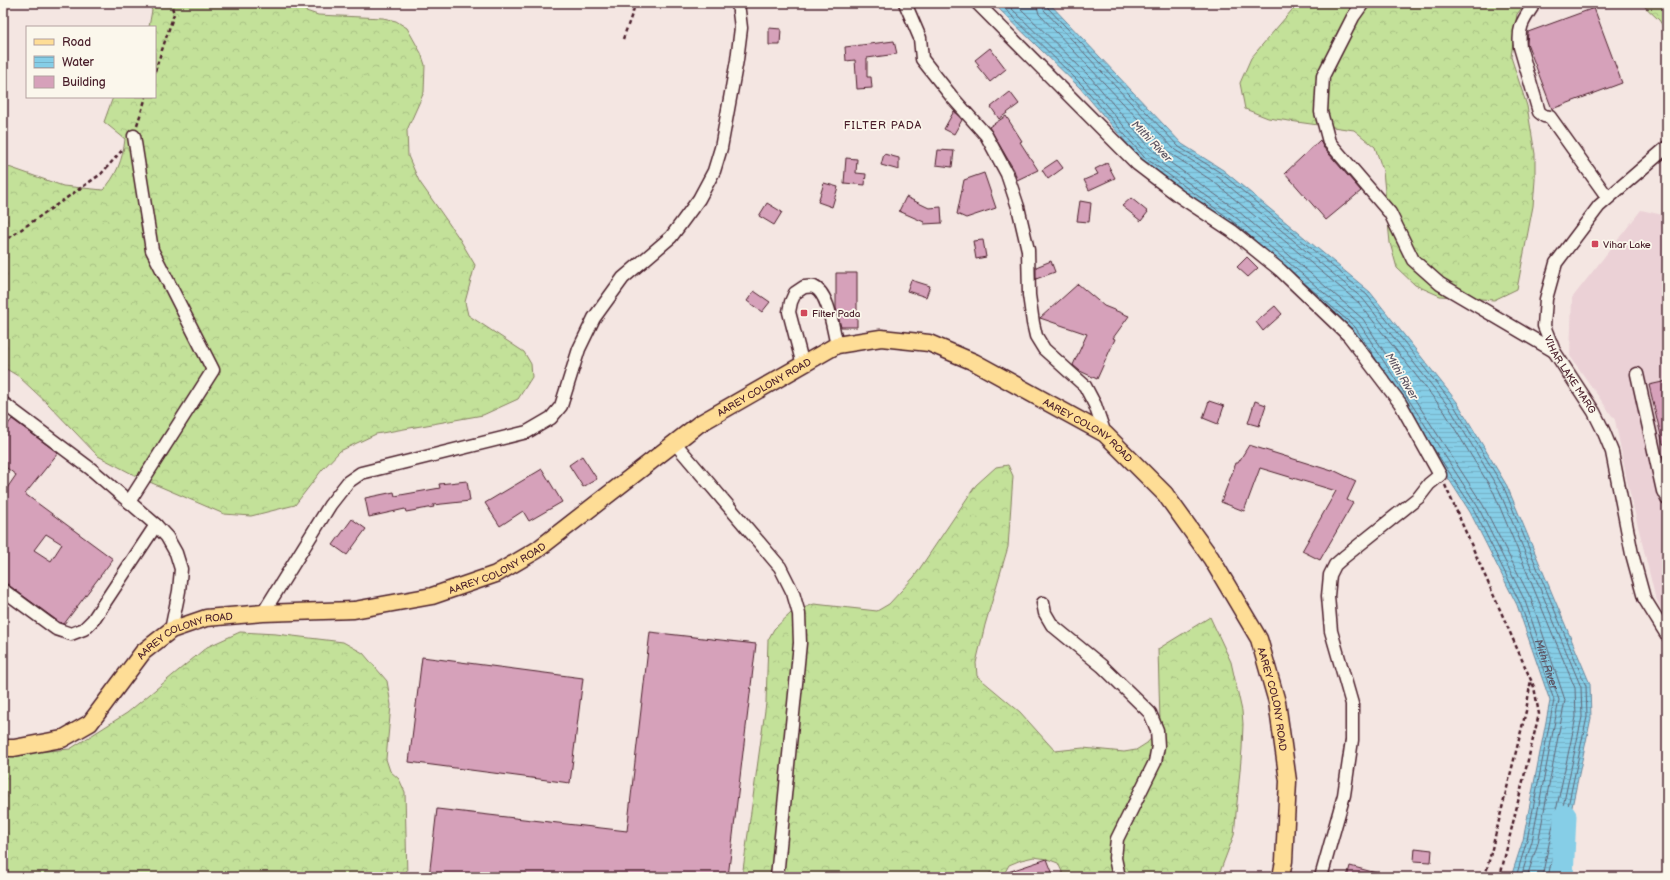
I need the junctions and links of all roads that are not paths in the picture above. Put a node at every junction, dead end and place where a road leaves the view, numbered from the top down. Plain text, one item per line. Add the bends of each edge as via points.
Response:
1 (738, 3) edge
2 (905, 3) edge
3 (977, 3) edge
4 (1363, 3) edge
5 (1532, 7) dead end
6 (134, 136) road end
7 (1667, 147) edge
8 (1608, 198) junction
9 (837, 345) junction
10 (1554, 351) junction
11 (803, 364) junction
12 (1637, 374) dead end
13 (3, 403) edge
14 (1104, 434) junction
15 (674, 442) junction
16 (1667, 499) edge
17 (128, 502) junction
18 (156, 525) junction
19 (3, 590) edge
20 (1043, 603) dead end
21 (263, 613) junction
22 (171, 630) junction
23 (1667, 635) edge
24 (3, 748) edge
25 (777, 877) edge
26 (1119, 877) edge
27 (1281, 877) edge
28 (1321, 877) edge

1 - 21 street via 741,28 737,60 721,148 714,171 699,199 671,237 623,278 594,318 579,349 561,406 551,418 527,432 361,473 348,482 330,505
2 - 14 street via 920,38 922,59 986,135 1007,174 1028,250 1029,295 1036,336 1044,349 1085,386
3 - 28 street via 1137,164 1232,231 1280,270 1349,336 1400,403 1440,475 1419,497 1335,565 1330,575 1328,596 1331,631 1352,704 1352,740 1344,795
4 - 10 street via 1353,17 1323,76 1320,112 1329,142 1390,213 1413,260 1440,284
5 - 8 street via 1522,21 1519,38 1539,112 1544,116 1550,116
6 - 17 street via 152,250 214,370
7 - 8 street, VIHAR LAKE MARG
8 - 10 street, VIHAR LAKE MARG via 1556,263 1546,299 1544,326
9 - 11 main road, AAREY COLONY ROAD
9 - 11 street via 824,295 814,287 804,286 795,293 789,312
9 - 14 main road, AAREY COLONY ROAD via 881,338 929,343 974,362
10 - 23 street, VIHAR LAKE MARG via 1604,430 1612,452 1632,554 1644,598
11 - 15 main road, AAREY COLONY ROAD via 699,424
12 - 16 street via 1663,491
13 - 17 street via 91,469
14 - 27 main road, AAREY COLONY ROAD via 1165,494 1211,558 1259,639 1277,702 1288,781
15 - 21 main road, AAREY COLONY ROAD via 537,550 496,574 432,596 354,610
15 - 25 street via 780,567 793,593 798,614 800,642
17 - 18 street
18 - 19 street via 84,629 71,634 56,629
18 - 22 street via 167,537 181,569
20 - 26 street via 1052,625 1102,666 1150,713 1157,730 1155,762 1116,839
21 - 22 main road, AAREY COLONY ROAD via 206,618
22 - 24 main road, AAREY COLONY ROAD via 143,652 90,723 62,739

